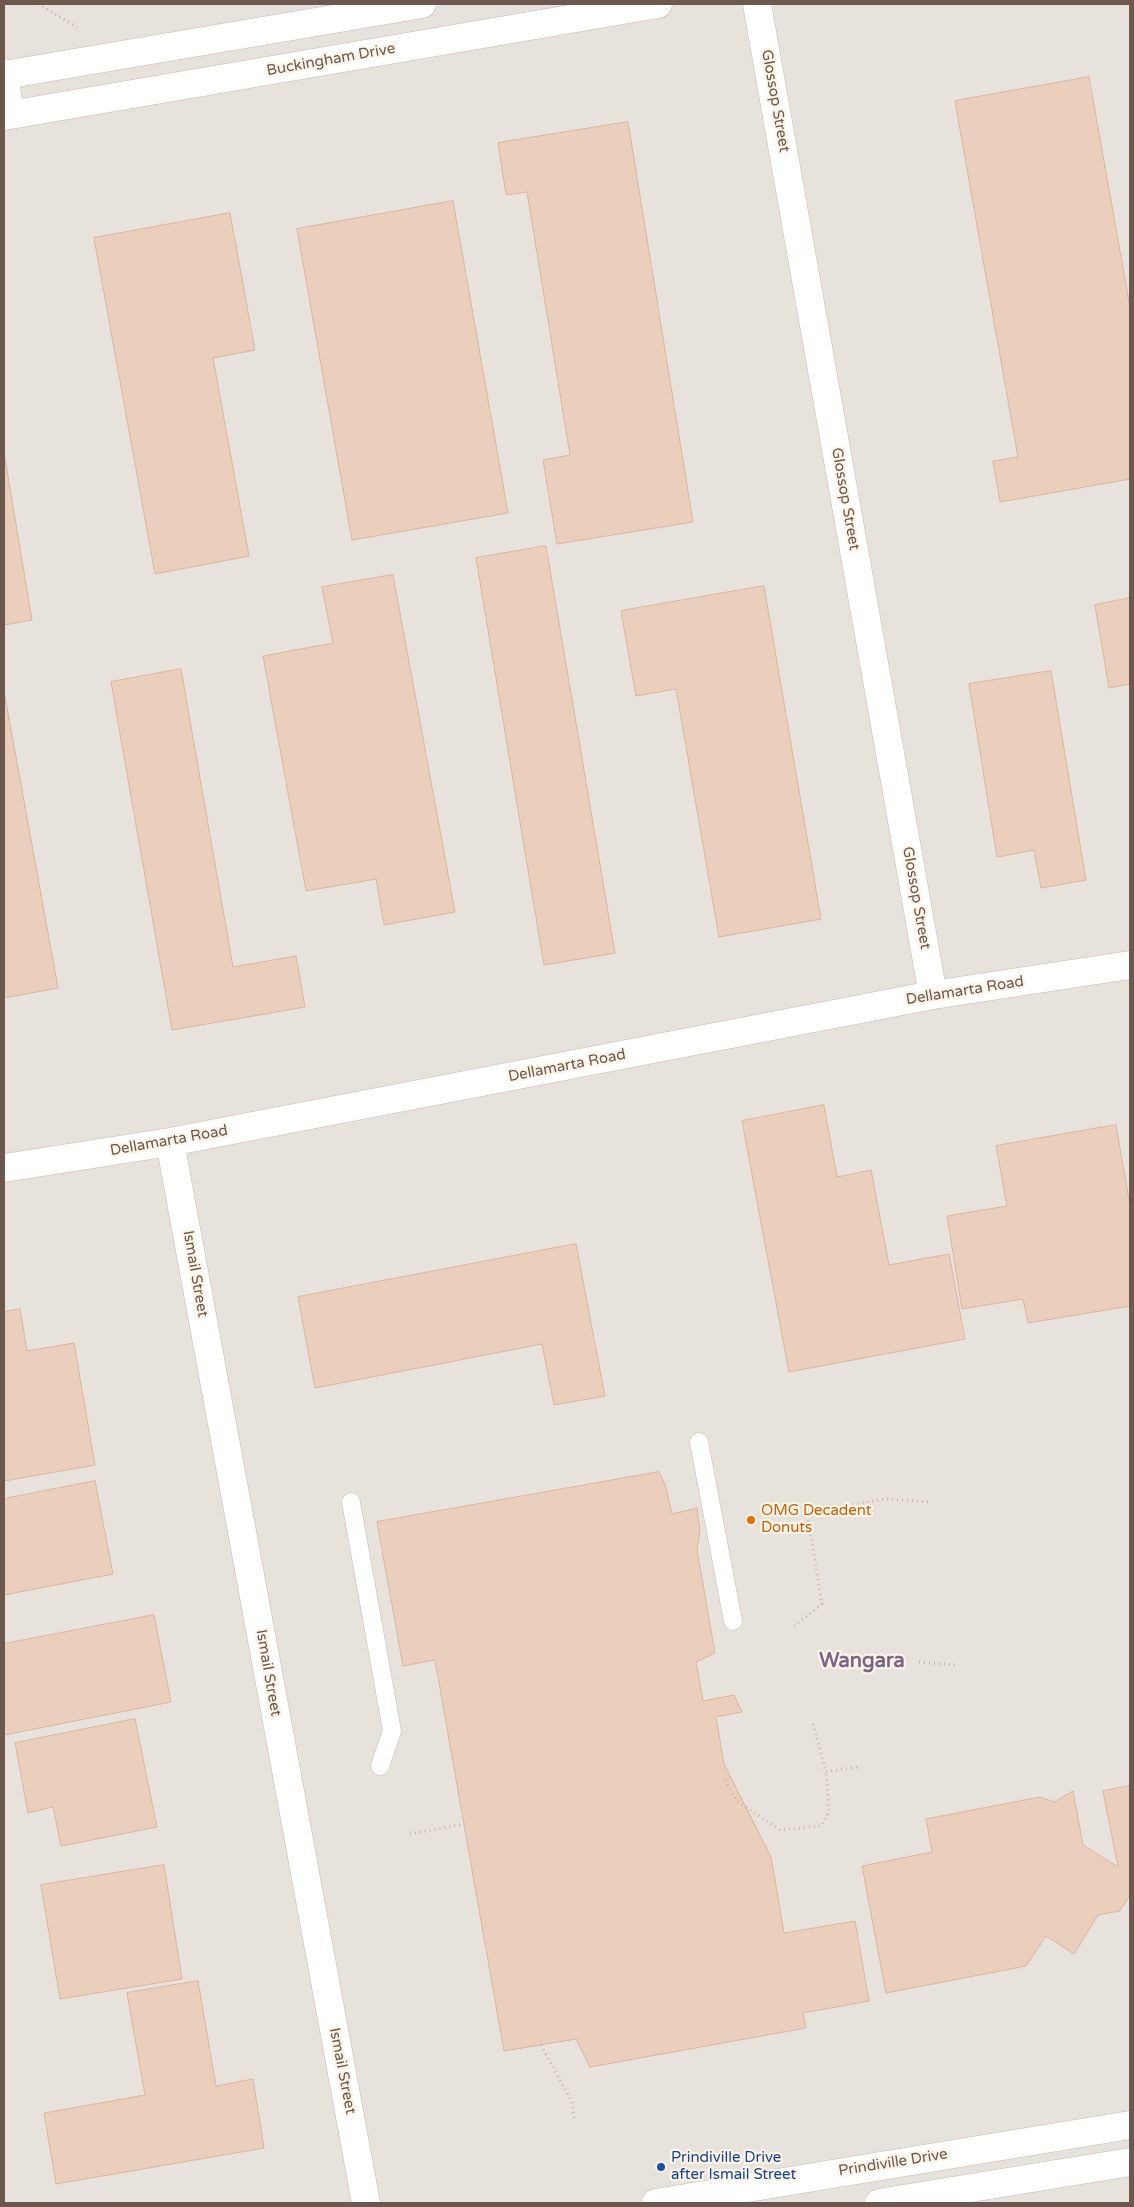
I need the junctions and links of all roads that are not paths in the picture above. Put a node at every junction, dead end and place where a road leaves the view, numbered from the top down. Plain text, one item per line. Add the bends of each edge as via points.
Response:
1 (422, 4) edge
2 (658, 4) edge
3 (758, 4) edge
4 (4, 75) edge
5 (7, 115) edge
6 (1130, 965) edge
7 (933, 995) junction
8 (170, 1142) junction
9 (4, 1168) edge
10 (699, 1442) dead end
11 (351, 1502) dead end
12 (733, 1621) dead end
13 (380, 1766) dead end
14 (1130, 2125) edge
15 (1130, 2162) edge
16 (366, 2203) edge
17 (656, 2203) edge
18 (879, 2203) edge

1 - 4 street
2 - 5 street, Buckingham Drive
3 - 7 street, Glossop Street
4 - 5 street
6 - 7 street, Dellamarta Road
7 - 8 street, Dellamarta Road
8 - 9 street, Dellamarta Road
8 - 16 street, Ismail Street
10 - 12 lane
11 - 13 lane via 392,1731
14 - 17 street, Prindiville Drive
15 - 18 street

